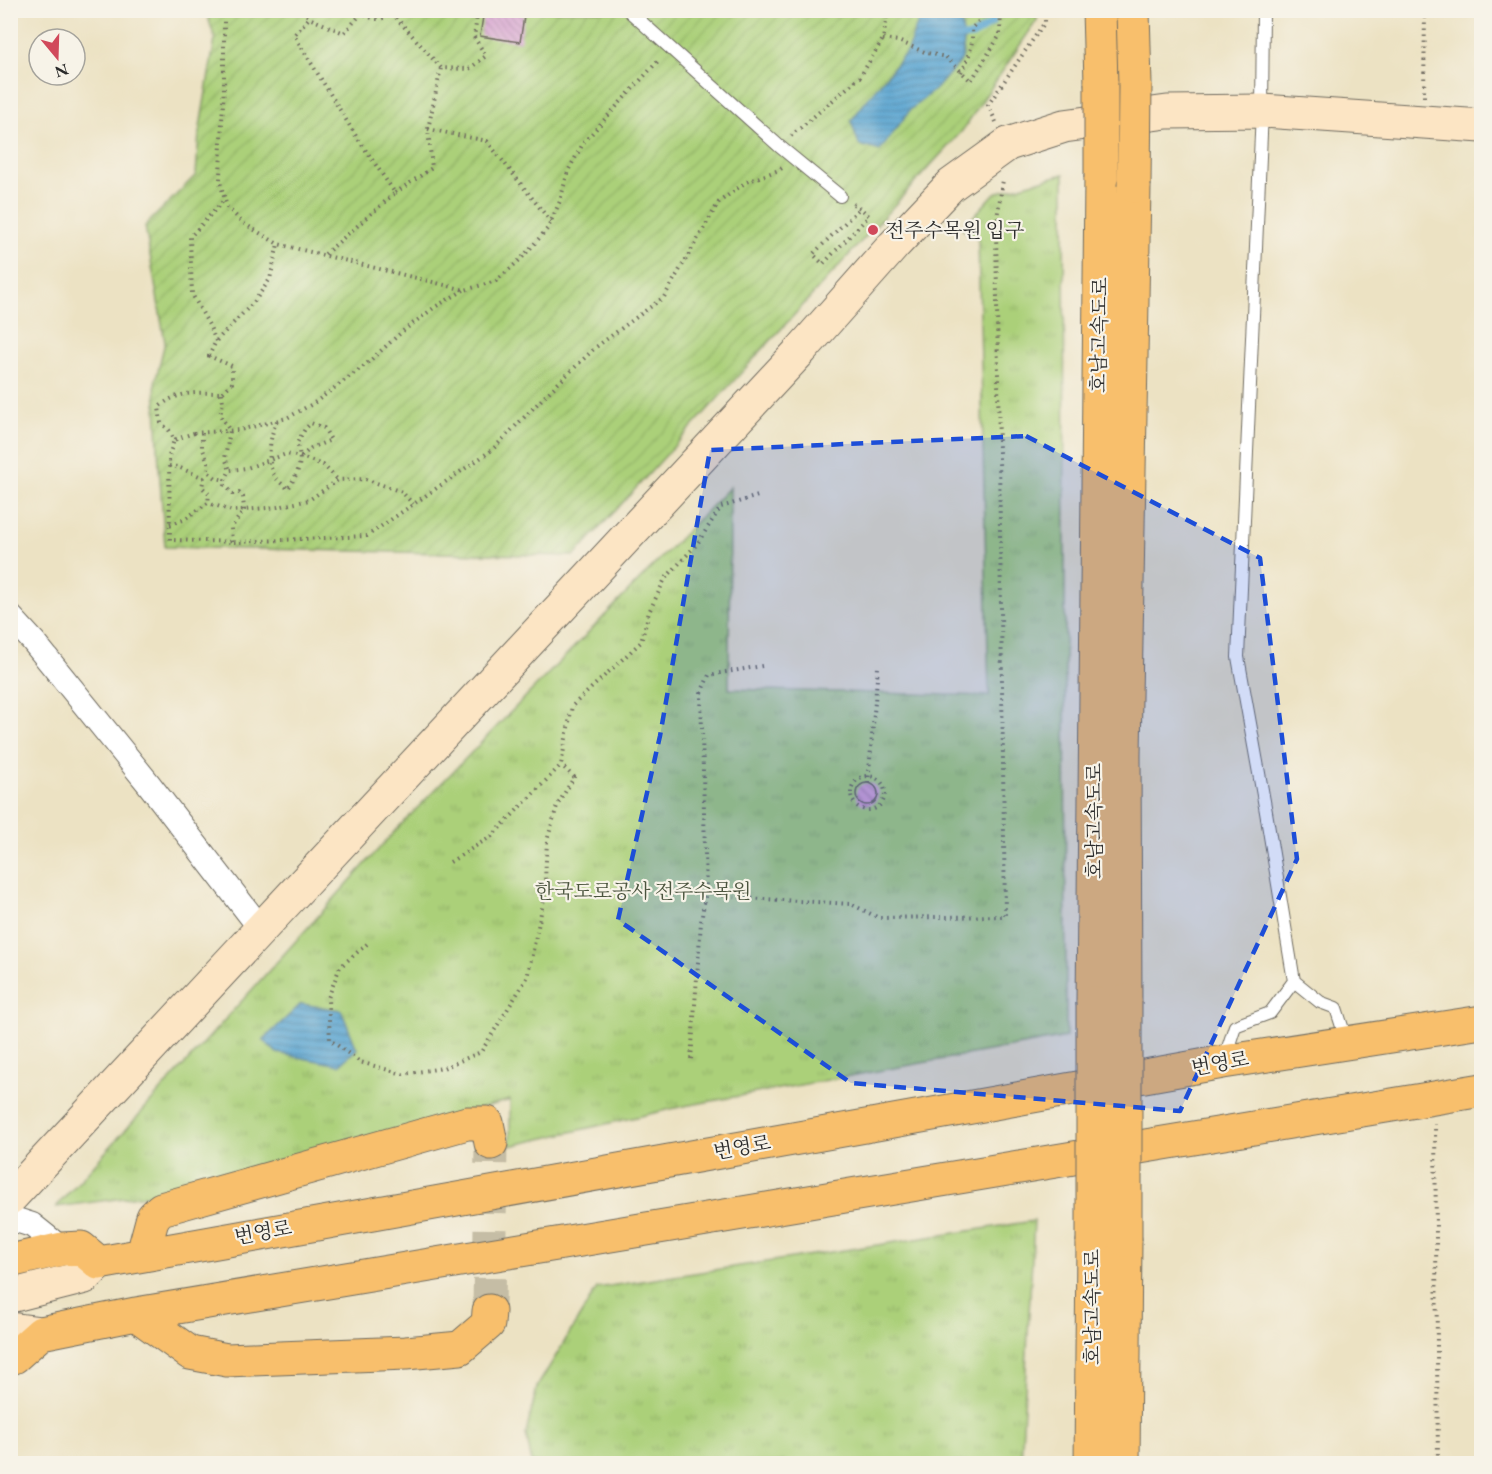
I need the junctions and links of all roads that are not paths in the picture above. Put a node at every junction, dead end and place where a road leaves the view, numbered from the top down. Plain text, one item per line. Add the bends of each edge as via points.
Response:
1 (628, 10) edge
2 (1099, 10) edge
3 (1133, 10) edge
4 (1263, 10) edge
5 (1262, 111) junction
6 (1482, 126) edge
7 (840, 196) road end
8 (10, 616) edge
9 (261, 929) junction
10 (1294, 981) junction
11 (1109, 1002) junction
12 (1482, 1022) edge
13 (1347, 1042) junction
14 (1223, 1062) junction
15 (1482, 1090) edge
16 (491, 1143) tunnel mouth
17 (10, 1197) edge
18 (10, 1218) edge
19 (62, 1250) junction
20 (143, 1254) junction
21 (10, 1261) edge
22 (99, 1263) junction
23 (10, 1296) edge
24 (489, 1311) tunnel mouth
25 (136, 1314) junction
26 (26, 1331) edge
27 (10, 1358) edge
28 (1091, 1464) edge
29 (1123, 1464) edge

1 - 7 lane
2 - 11 main road, 호남고속도로, bridge
3 - 11 main road, 호남고속도로, bridge via 1134,186 1124,756
4 - 5 lane
5 - 6 street
5 - 9 street via 1167,112 1064,126 1008,144 951,185
5 - 10 lane via 1238,657
8 - 9 street via 148,783
9 - 17 street
10 - 13 lane via 1320,1002 1336,1008
10 - 14 lane via 1270,1013 1235,1026
11 - 28 main road, 호남고속도로, bridge via 1093,1242
11 - 29 main road, 호남고속도로, bridge via 1125,1240
12 - 13 main road, 번영로
13 - 14 main road, 번영로
14 - 20 main road, 번영로
15 - 25 main road
16 - 20 main road via 488,1123 467,1123 161,1209 153,1217
18 - 19 street via 32,1225
19 - 21 main road
19 - 22 main road via 81,1248
20 - 22 main road, 번영로
22 - 23 street, 번영로 via 85,1277
24 - 25 main road via 488,1324 460,1348 227,1360 190,1353
25 - 26 main road
26 - 27 main road

